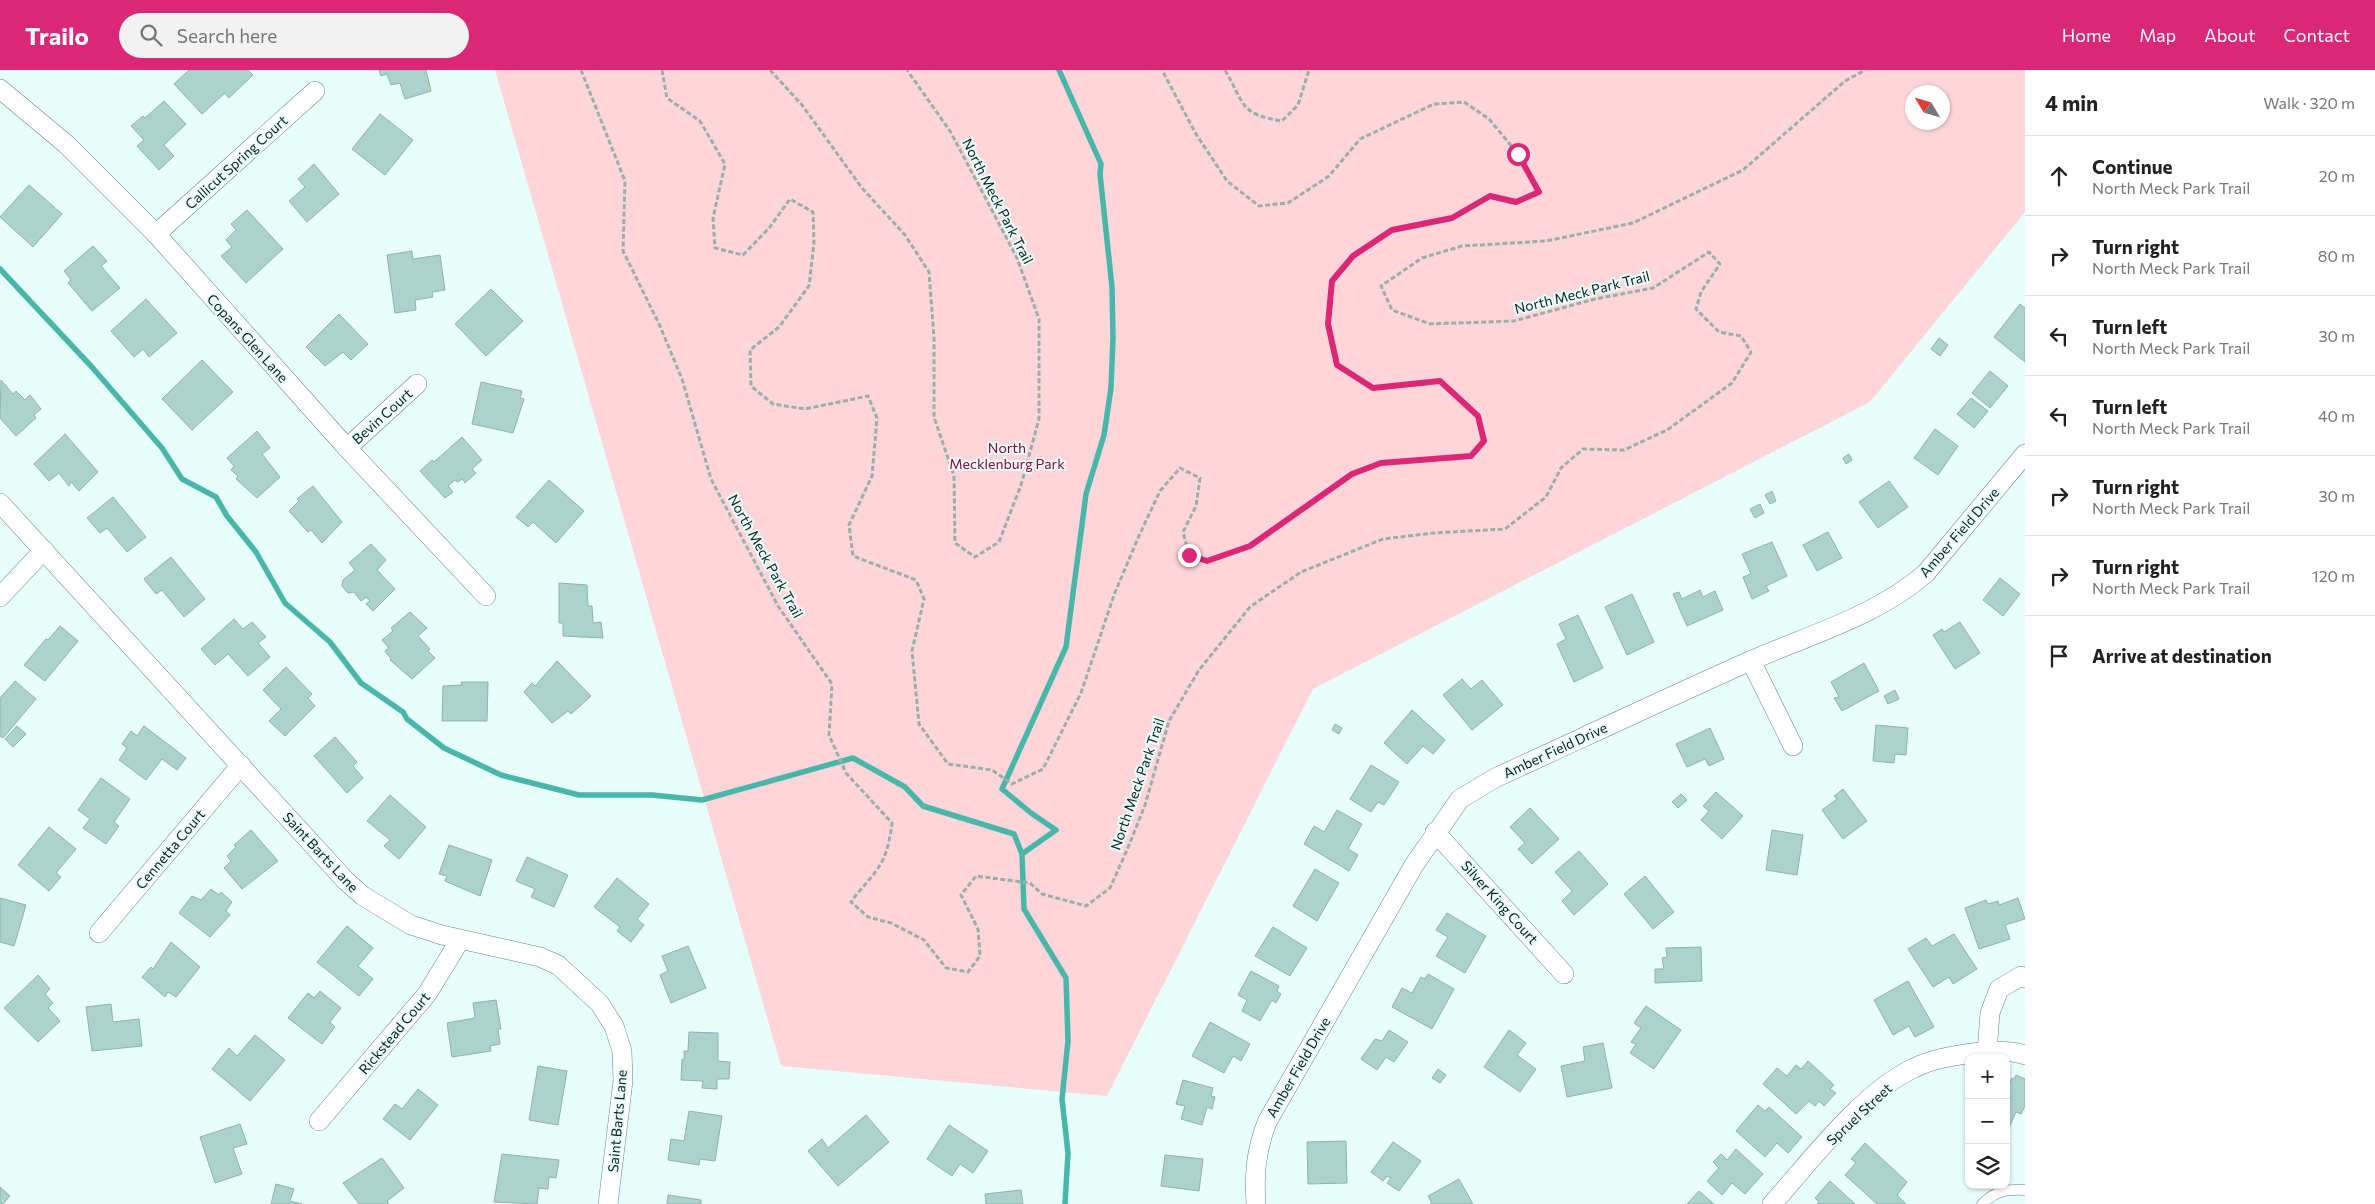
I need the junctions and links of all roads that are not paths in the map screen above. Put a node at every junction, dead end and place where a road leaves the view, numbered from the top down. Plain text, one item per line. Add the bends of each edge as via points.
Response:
1 (0, 89) edge
2 (315, 91) dead end
3 (156, 234) junction
4 (417, 384) dead end
5 (347, 448) junction
6 (2025, 454) edge
7 (0, 503) edge
8 (44, 550) junction
9 (486, 596) dead end
10 (0, 597) edge
11 (1751, 661) junction
12 (1793, 746) dead end
13 (241, 765) junction
14 (1436, 832) junction
15 (99, 933) dead end
16 (460, 940) junction
17 (1564, 974) dead end
18 (2025, 978) edge
19 (1986, 1052) junction
20 (2025, 1056) edge
21 (319, 1121) dead end
22 (2025, 1190) edge
23 (608, 1204) edge
24 (1256, 1204) edge
25 (1772, 1204) edge
26 (1982, 1204) edge

1 - 3 street, Copans Glen Lane via 66,144
2 - 3 street, Callicut Spring Court
3 - 5 street, Copans Glen Lane
4 - 5 street, Bevin Court
5 - 9 street, Copans Glen Lane
6 - 11 street, Amber Field Drive via 1936,560 1910,586 1878,606
7 - 8 street, Saint Barts Lane
8 - 10 street
8 - 13 street, Saint Barts Lane
11 - 12 street
11 - 14 street, Amber Field Drive via 1480,786 1460,799
13 - 15 street, Cennetta Court
13 - 16 street, Saint Barts Lane via 362,896 411,925
14 - 17 street, Silver King Court
14 - 24 street, Amber Field Drive via 1267,1122 1257,1148
16 - 21 street, Rickstead Court via 428,994
16 - 23 street, Saint Barts Lane via 540,957 558,965 600,1004 614,1026 622,1051 623,1081
18 - 19 street via 2021,976 1999,989 1990,1013
19 - 20 street, Spruel Street
19 - 25 street, Spruel Street via 1946,1057 1913,1068 1879,1090
22 - 26 lane via 2006,1189 1990,1196

